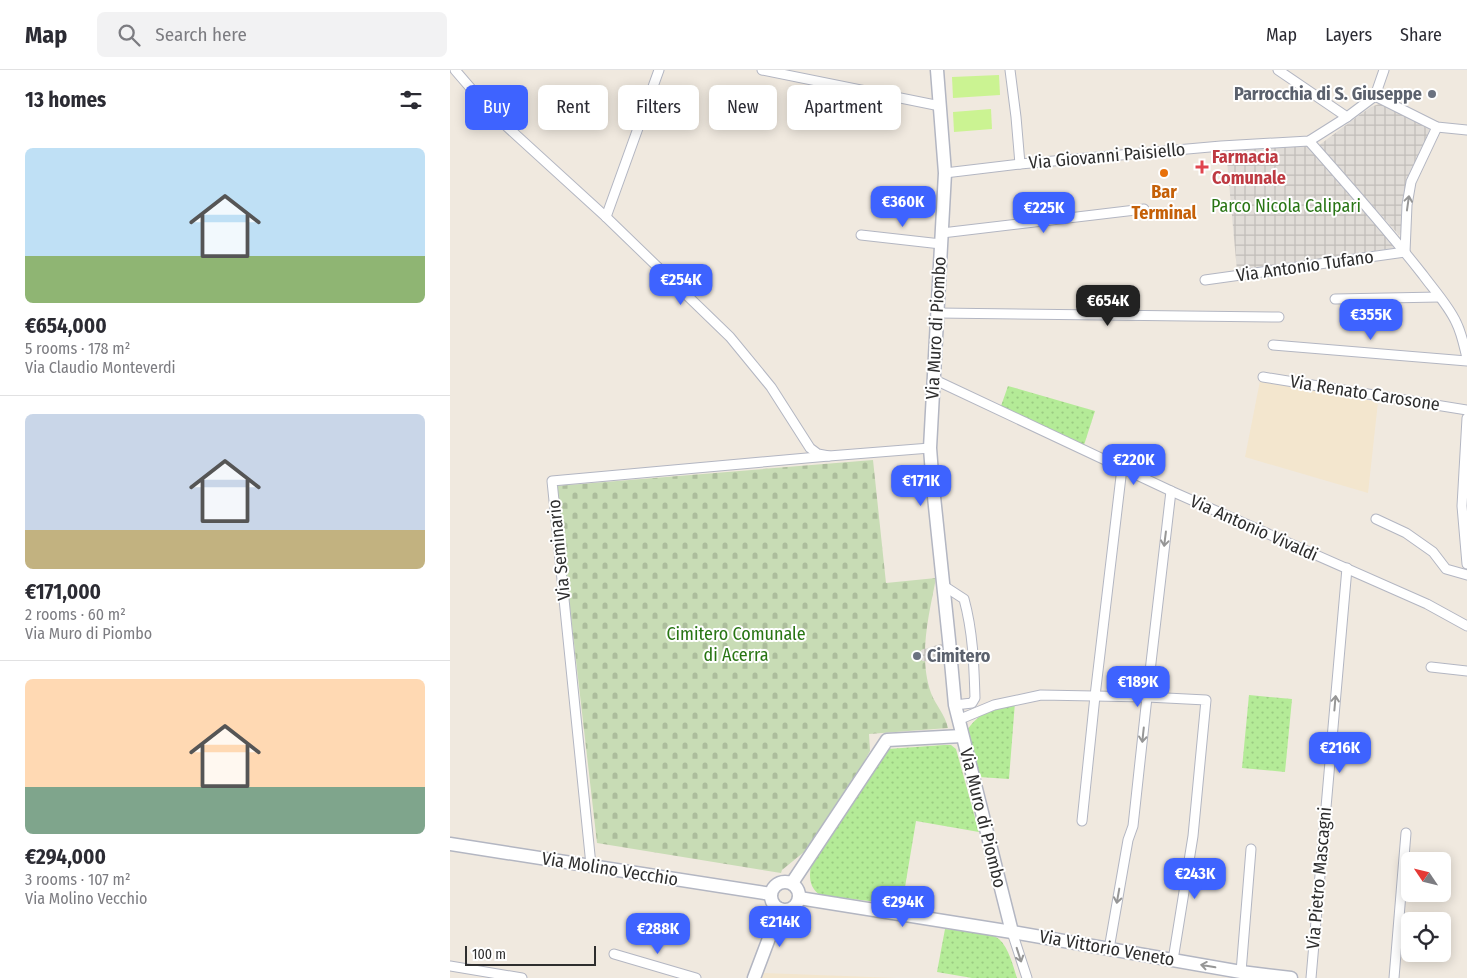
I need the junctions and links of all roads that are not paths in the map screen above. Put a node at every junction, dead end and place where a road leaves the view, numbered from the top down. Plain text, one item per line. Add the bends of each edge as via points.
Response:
1 (455, 70) edge
2 (659, 70) edge
3 (762, 70) edge
4 (937, 70) edge
5 (1010, 70) edge
6 (1278, 70) edge
7 (1384, 70) edge
8 (1375, 96) junction
9 (940, 106) junction
10 (1347, 117) junction
11 (1437, 127) junction
12 (1467, 130) edge
13 (1309, 141) junction
14 (1020, 164) junction
15 (945, 173) junction
16 (1144, 209) dead end
17 (606, 217) junction
18 (861, 235) dead end
19 (942, 239) junction
20 (1405, 252) junction
21 (1205, 280) dead end
22 (1439, 297) junction
23 (1335, 300) dead end
24 (937, 313) junction
25 (1279, 317) dead end
26 (1273, 345) dead end
27 (1467, 360) edge
28 (1263, 377) dead end
29 (933, 379) junction
30 (1467, 410) edge
31 (1467, 418) edge
32 (930, 448) junction
33 (829, 456) junction
34 (1122, 468) junction
35 (1171, 491) junction
36 (1376, 519) dead end
37 (1467, 564) edge
38 (1346, 568) junction
39 (1467, 575) edge
40 (944, 586) junction
41 (1467, 626) edge
42 (1431, 667) dead end
43 (1467, 671) edge
44 (1095, 696) junction
45 (1146, 697) junction
46 (954, 705) junction
47 (958, 720) junction
48 (962, 736) junction
49 (1082, 821) dead end
50 (1406, 833) dead end
51 (450, 844) edge
52 (1251, 849) dead end
53 (591, 865) junction
54 (792, 884) junction
55 (771, 894) junction
56 (799, 898) junction
57 (780, 909) junction
58 (1012, 932) junction
59 (1109, 948) junction
60 (614, 954) dead end
61 (1173, 960) junction
62 (450, 966) edge
63 (1241, 972) junction
64 (522, 978) edge
65 (696, 978) edge
66 (754, 978) edge
67 (1027, 978) edge
68 (1291, 978) edge
69 (1311, 978) edge
70 (1394, 978) edge

1 - 17 street via 504,124
2 - 17 street
3 - 9 street
4 - 9 street, Via Muro di Piombo
5 - 14 street
6 - 10 street
7 - 8 street
8 - 10 street, Via Giovanni Paisiello
8 - 11 street
9 - 15 street, Via Muro di Piombo
10 - 13 street, Via Giovanni Paisiello
11 - 12 street
20 -> 11 street via 1406,205 1411,182
13 - 14 street, Via Giovanni Paisiello
13 - 20 street
14 - 15 street, Via Giovanni Paisiello
15 - 19 street, Via Muro di Piombo
16 - 19 street
17 - 33 street via 730,337 772,387 810,448
18 - 19 street
19 - 24 street, Via Muro di Piombo
20 - 21 street, Via Antonio Tufano
20 - 22 street
22 - 23 street
22 - 27 street via 1456,321
24 - 25 street
24 - 29 street, Via Muro di Piombo
26 - 27 street
28 - 30 street, Via Renato Carosone
29 - 32 street, Via Muro di Piombo
29 - 34 street, Via Antonio Vivaldi
31 - 37 street via 1462,506
32 - 33 street
32 - 40 street, Via Muro di Piombo
33 - 53 street, Via Seminario via 552,481
34 - 35 street, Via Antonio Vivaldi
34 - 44 street
35 - 38 street, Via Antonio Vivaldi
35 -> 45 street
36 - 39 street via 1406,533 1432,552 1446,569
38 - 41 street, Via Antonio Vivaldi via 1427,604
69 -> 38 street, Via Pietro Mascagni
40 - 46 street, Via Muro di Piombo
40 - 46 street via 964,599 974,655 975,698 972,703
42 - 43 street
44 - 45 street
44 - 47 street via 1041,695 994,705
44 - 49 street
45 -> 59 street via 1133,826
45 - 61 street via 1206,700 1193,836
46 - 47 street, Via Muro di Piombo
47 - 48 street, Via Muro di Piombo
48 - 54 street via 887,740
48 - 58 street, Via Muro di Piombo
50 - 70 street
51 - 53 street, Via Molino Vecchio
52 - 63 street
53 - 55 street, Via Molino Vecchio
54 - 55 street via 778,883
54 - 56 street via 798,890
55 - 57 street via 773,903
56 - 57 street via 793,908
56 - 58 street
57 - 66 street
58 - 59 street, Via Vittorio Veneto
58 -> 67 street
59 - 61 street, Via Vittorio Veneto
60 - 65 street
63 -> 61 street, Via Vittorio Veneto
62 - 64 street
63 - 68 street, Via Vittorio Veneto

